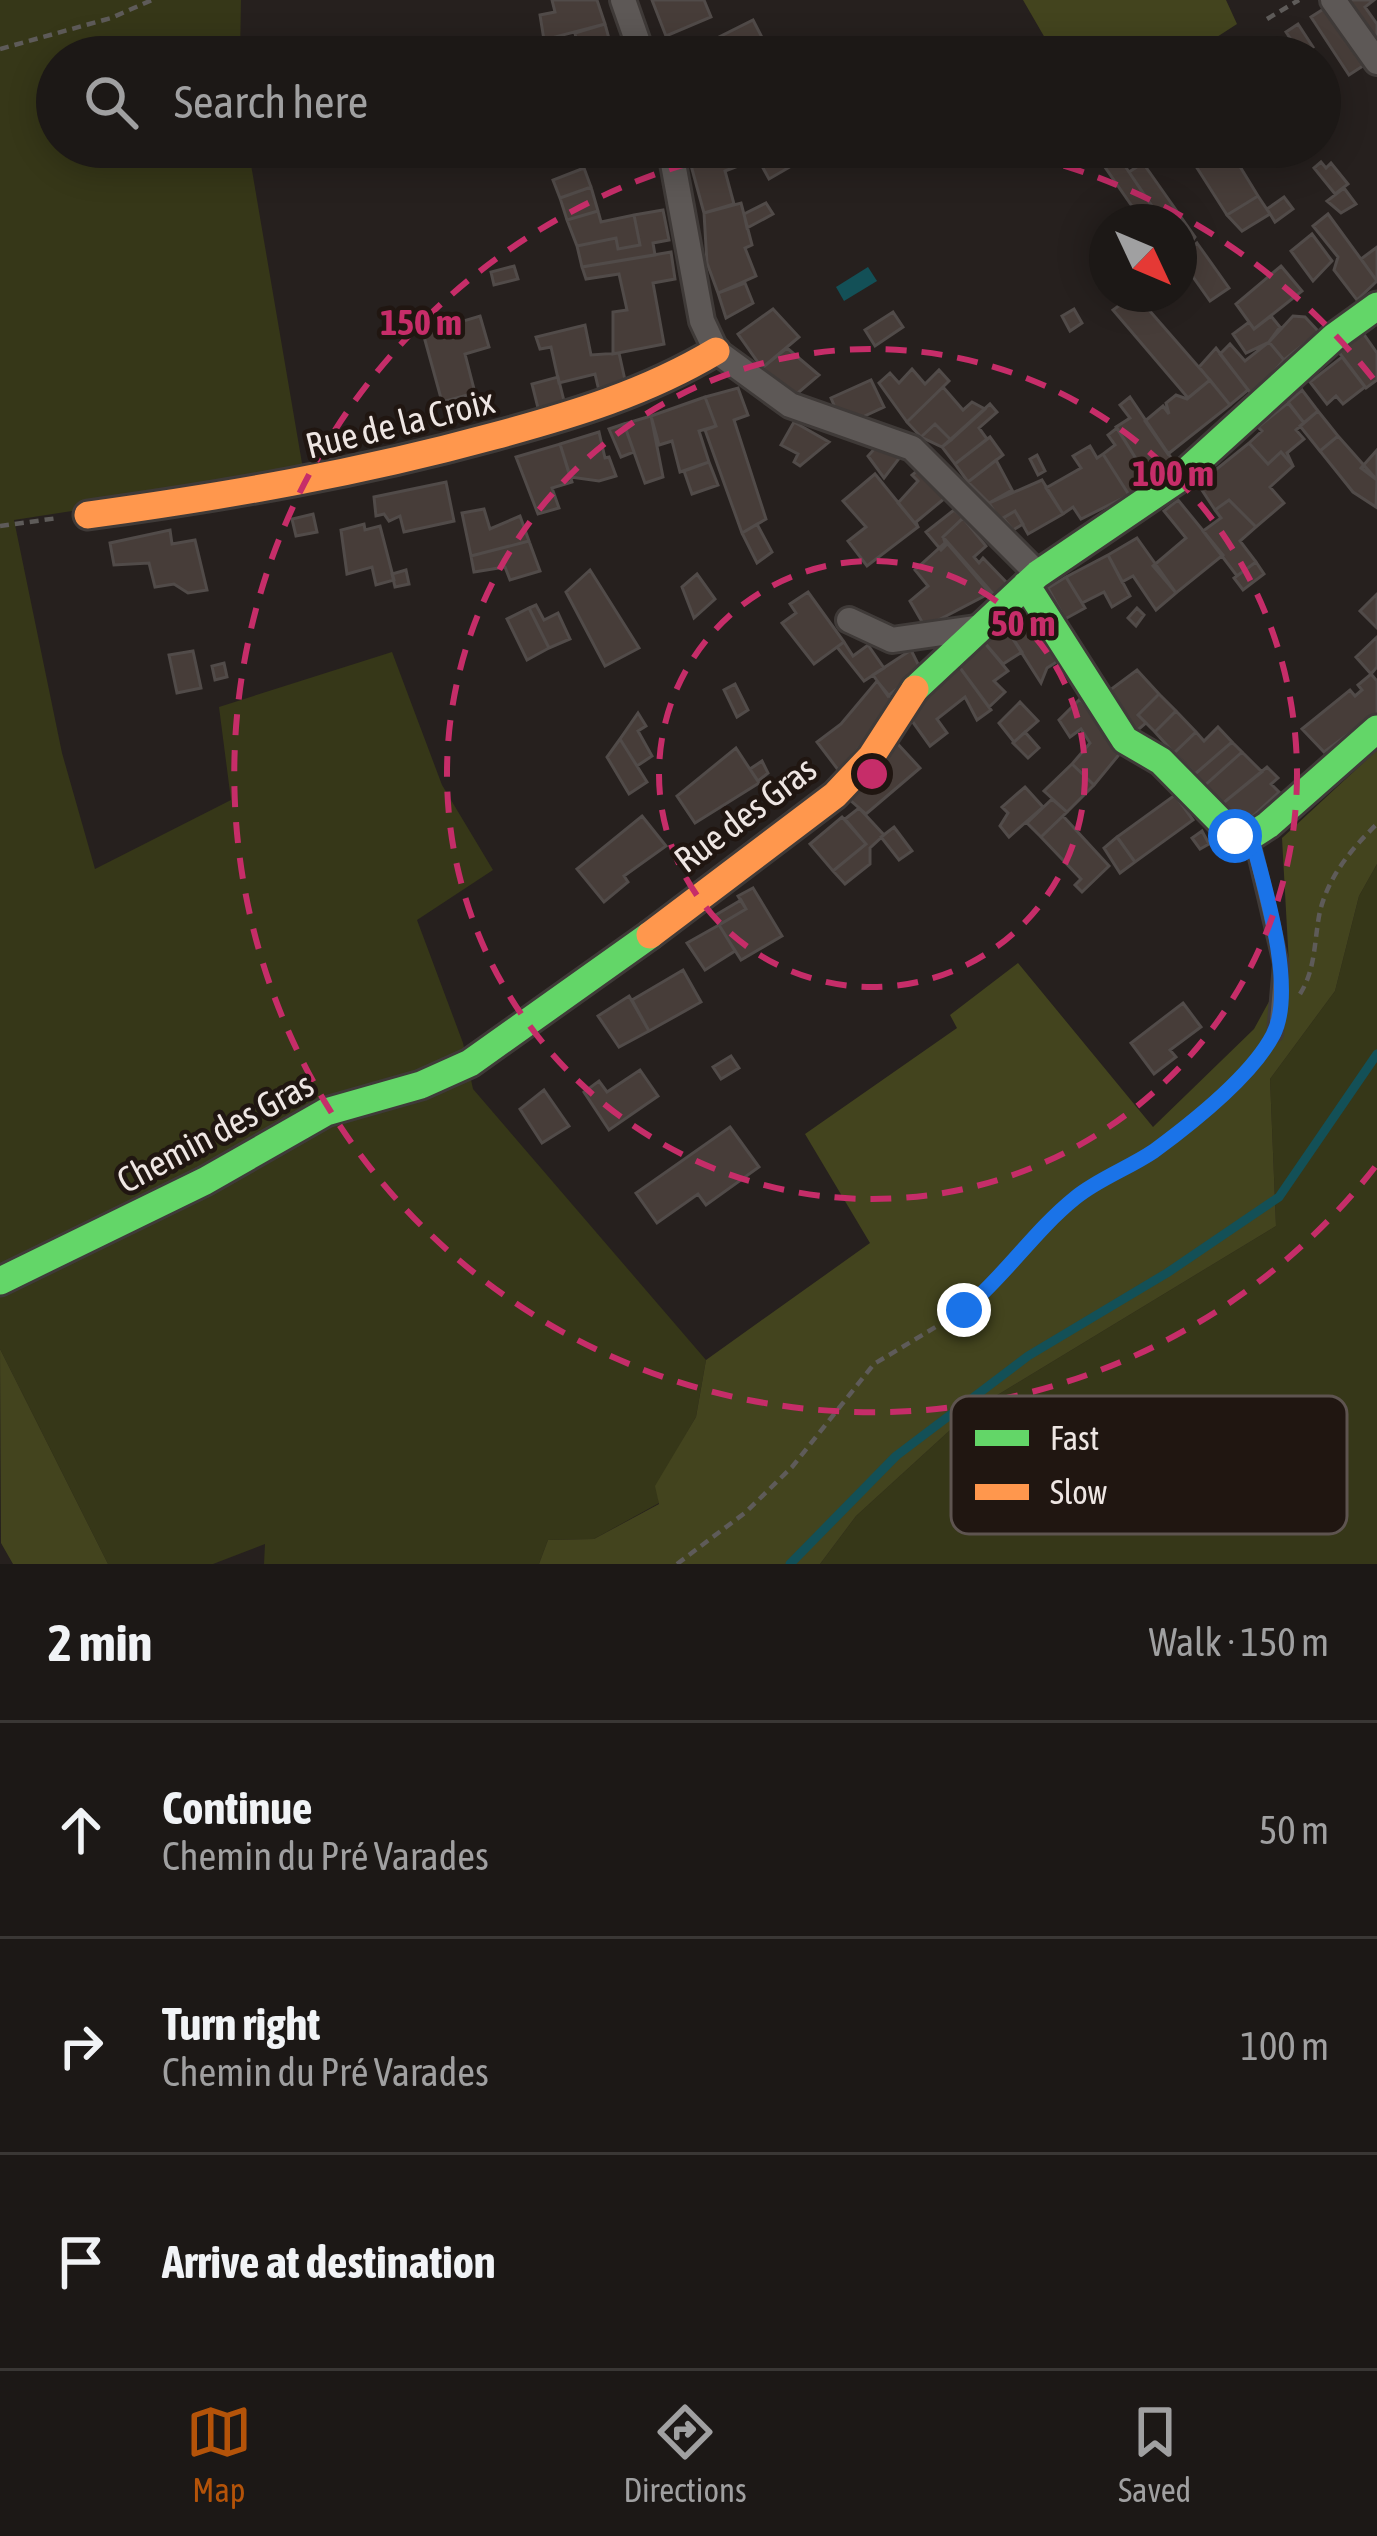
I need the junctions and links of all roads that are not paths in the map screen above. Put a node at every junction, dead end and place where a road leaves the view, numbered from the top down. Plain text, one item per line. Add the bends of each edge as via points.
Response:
1 (623, 0) edge
2 (1334, 0) edge
3 (636, 36) edge
4 (1377, 62) edge
5 (674, 168) edge
6 (1377, 306) edge
7 (716, 351) junction
8 (88, 514) road end
9 (1032, 580) junction
10 (849, 620) dead end
11 (979, 628) junction
12 (1377, 728) edge
13 (1251, 836) junction
14 (1275, 1034) road end
15 (470, 1063) joint
16 (0, 1281) edge

1 - 3 street
2 - 4 street
5 - 7 street via 702,320
6 - 9 street, Rue des Gras via 1178,479
7 - 8 street, Rue de la Croix via 594,410 448,449 302,485
7 - 9 street via 790,405 912,448
9 - 11 street, Rue des Gras
9 - 13 street via 1125,740 1161,761 1235,836
10 - 11 street via 892,640
11 - 15 street, Rue des Gras via 909,695 871,757 835,795
12 - 13 street
13 - 14 lane via 1281,964
15 - 16 street, Chemin des Gras via 326,1112

